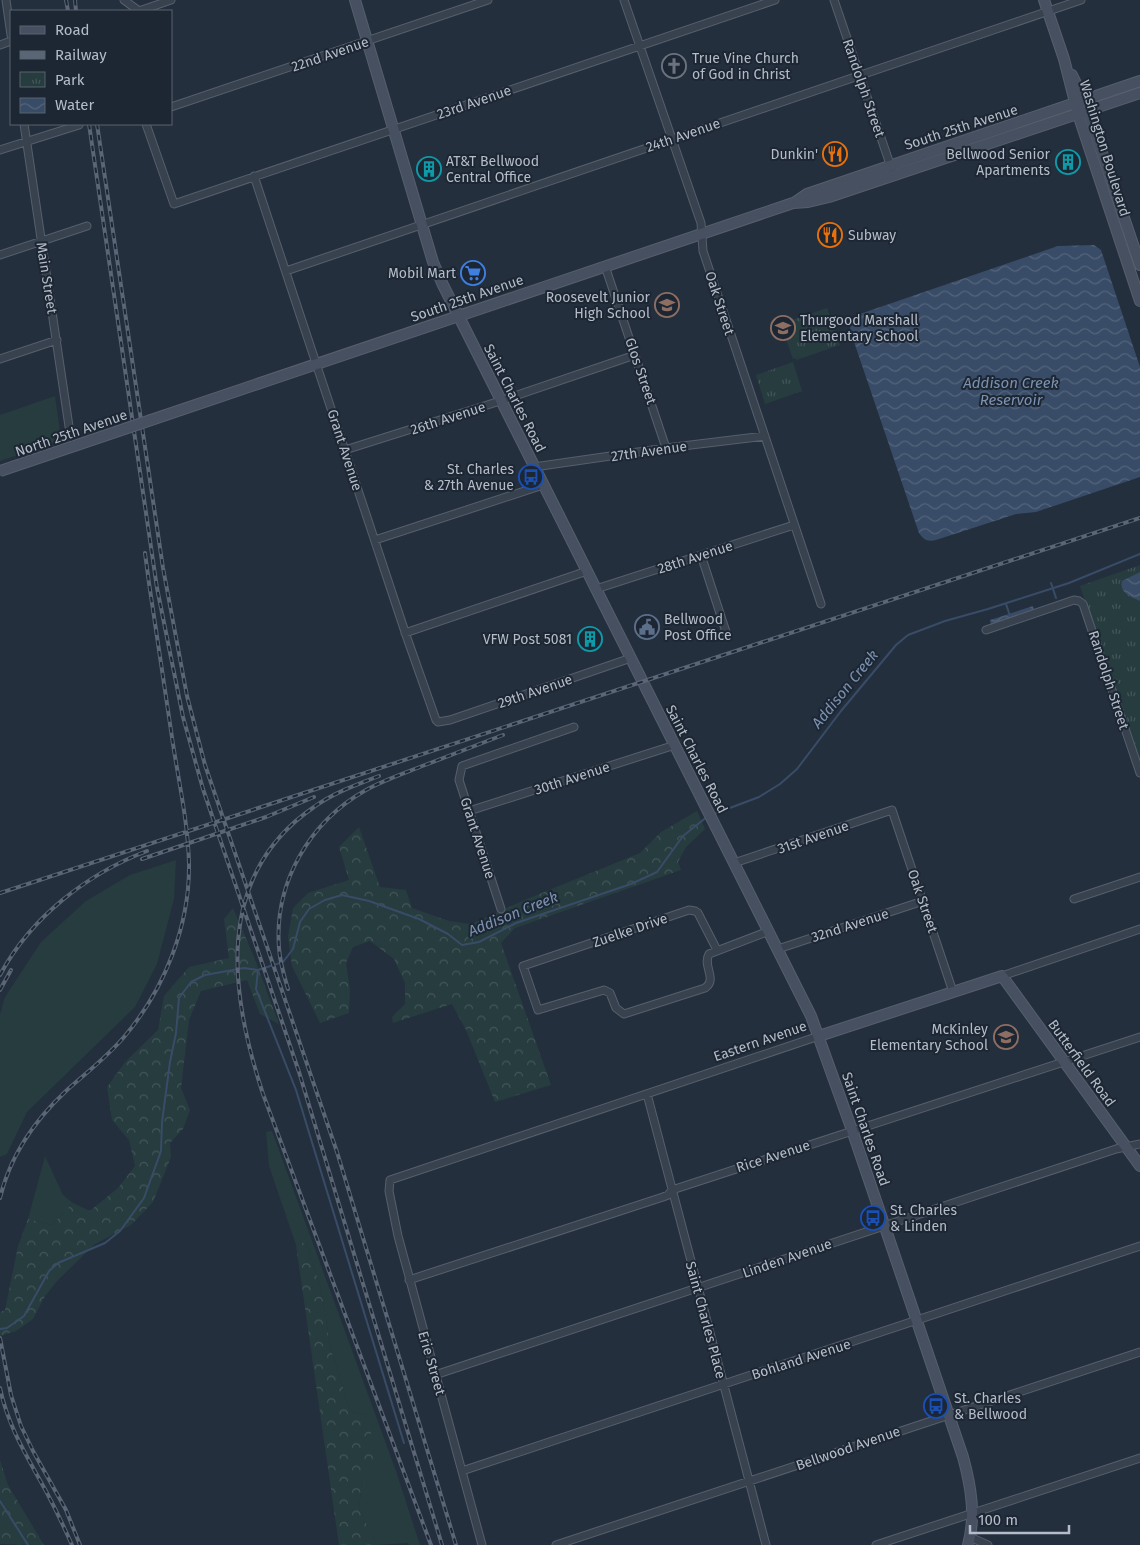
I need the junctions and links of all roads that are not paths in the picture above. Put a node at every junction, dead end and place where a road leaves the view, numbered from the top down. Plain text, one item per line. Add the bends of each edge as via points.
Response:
1 (6, 0) edge
2 (124, 0) edge
3 (171, 0) edge
4 (355, 0) edge
5 (488, 0) edge
6 (624, 0) edge
7 (775, 0) edge
8 (834, 0) edge
9 (1044, 0) edge
10 (1081, 0) edge
11 (137, 10) edge
12 (142, 10) edge
13 (1048, 11) junction
14 (10, 28) edge
15 (366, 41) junction
16 (640, 46) junction
17 (860, 76) junction
18 (1140, 81) edge
19 (1140, 93) edge
20 (172, 107) edge
21 (1081, 107) junction
22 (24, 125) edge
23 (79, 125) dead end
24 (146, 125) edge
25 (394, 129) junction
26 (672, 139) junction
27 (27, 141) junction
28 (0, 150) edge
29 (892, 170) junction
30 (254, 176) junction
31 (422, 224) junction
32 (87, 226) dead end
33 (702, 234) junction
34 (41, 241) junction
35 (0, 255) edge
36 (1140, 265) edge
37 (605, 266) junction
38 (286, 271) junction
39 (1140, 301) edge
40 (459, 316) junction
41 (57, 340) junction
42 (635, 355) junction
43 (0, 359) edge
44 (316, 364) junction
45 (500, 401) junction
46 (151, 420) joint
47 (70, 433) dead end
48 (765, 436) junction
49 (666, 448) junction
50 (345, 450) junction
51 (534, 467) junction
52 (0, 471) edge
53 (543, 485) junction
54 (794, 525) junction
55 (375, 540) junction
56 (701, 555) junction
57 (587, 571) junction
58 (596, 589) junction
59 (821, 604) dead end
60 (986, 630) dead end
61 (405, 633) junction
62 (727, 635) dead end
63 (631, 658) junction
64 (438, 722) joint
65 (574, 727) dead end
66 (675, 745) junction
67 (1140, 773) edge
68 (892, 810) joint
69 (470, 811) junction
70 (734, 863) junction
71 (1140, 877) edge
72 (1074, 899) dead end
73 (923, 901) junction
74 (501, 909) dead end
75 (1140, 929) edge
76 (769, 931) junction
77 (717, 950) junction
78 (778, 950) junction
79 (1002, 976) junction
80 (953, 992) junction
81 (819, 1036) junction
82 (1140, 1037) edge
83 (1064, 1062) junction
84 (647, 1094) junction
85 (852, 1130) junction
86 (1140, 1144) edge
87 (1127, 1147) junction
88 (1140, 1166) edge
89 (390, 1180) joint
90 (672, 1190) junction
91 (884, 1225) junction
92 (1140, 1246) edge
93 (409, 1280) junction
94 (697, 1289) junction
95 (917, 1320) junction
96 (1140, 1352) edge
97 (435, 1374) junction
98 (723, 1385) junction
99 (948, 1414) junction
100 (1140, 1458) edge
101 (462, 1471) junction
102 (748, 1482) junction
103 (972, 1513) junction
104 (969, 1541) edge
105 (482, 1545) edge
106 (556, 1545) edge
107 (766, 1545) edge
108 (876, 1545) edge
109 (988, 1545) edge

1 - 14 street
2 - 11 street
3 - 12 street
4 - 15 main road, Saint Charles Road
5 - 15 street, 22nd Avenue
6 - 16 street, Oak Street
7 - 16 street, 23rd Avenue
8 - 17 street, Randolph Street
9 - 13 main road, Washington Boulevard
10 - 13 street, 24th Avenue
13 - 17 street, 24th Avenue
13 - 21 main road, Washington Boulevard
15 - 20 street, 22nd Avenue
15 - 25 main road, Saint Charles Road
16 - 25 street, 23rd Avenue
16 - 26 street, Oak Street
17 - 26 street, 24th Avenue
17 - 29 street, Randolph Street
18 - 21 main road, South 25th Avenue
19 - 21 main road, South 25th Avenue
21 - 29 main road, South 25th Avenue
21 - 36 main road, Washington Boulevard
21 - 39 main road, Washington Boulevard
22 - 27 street, Main Street
23 - 27 street
24 - 30 street, 23rd Avenue via 174,204
25 - 30 street, 23rd Avenue
25 - 31 main road, Saint Charles Road
26 - 31 street, 24th Avenue
26 - 33 street, Oak Street
27 - 28 street
27 - 34 street, Main Street
29 - 33 main road, South 25th Avenue via 808,202 793,203
30 - 38 street, Grant Avenue
31 - 38 street, 24th Avenue
31 - 40 main road, Saint Charles Road via 438,275
32 - 34 street
33 - 37 main road, South 25th Avenue
33 - 48 street, Oak Street via 703,251
34 - 35 street
34 - 41 street, Main Street
37 - 40 main road, South 25th Avenue
37 - 42 street, Glos Street
38 - 44 street, Grant Avenue
40 - 44 main road, South 25th Avenue
40 - 45 main road, Saint Charles Road
41 - 43 street
41 - 47 street, Main Street
42 - 45 street, 26th Avenue
42 - 49 street, Glos Street
44 - 46 main road, South 25th Avenue
44 - 50 street, Grant Avenue
45 - 50 street, 26th Avenue
45 - 51 main road, Saint Charles Road
46 - 52 main road, North 25th Avenue, bridge
48 - 49 street, 27th Avenue
48 - 54 street, Oak Street
49 - 51 street, 27th Avenue
50 - 55 street, Grant Avenue
51 - 53 main road, Saint Charles Road
53 - 55 street
53 - 57 main road, Saint Charles Road
54 - 56 street, 28th Avenue
54 - 59 street, Oak Street
55 - 61 street, Grant Avenue
56 - 58 street, 28th Avenue
56 - 62 street
57 - 58 main road, Saint Charles Road
57 - 61 street
58 - 63 main road, Saint Charles Road
60 - 67 street, Randolph Street via 1079,600 1087,615
61 - 64 street, Grant Avenue
63 - 64 street, 29th Avenue
63 - 66 main road, Saint Charles Road
65 - 69 street, Grant Avenue via 462,766 459,780
66 - 69 street, 30th Avenue
66 - 70 main road, Saint Charles Road
68 - 70 street, 31st Avenue
68 - 73 street, Oak Street
69 - 74 street, Grant Avenue
70 - 76 main road, Saint Charles Road
71 - 72 street
73 - 78 street, 32nd Avenue
73 - 80 street, Oak Street
75 - 79 street, Eastern Avenue
76 - 77 street
76 - 78 main road, Saint Charles Road
77 - 77 street, Zuelke Drive via 706,958 711,980 704,988 624,1014 616,1008 610,993 604,990 538,1010 523,966 689,910 698,913
78 - 81 main road, Saint Charles Road
79 - 80 main road, Eastern Avenue
79 - 83 main road, Butterfield Road
80 - 81 main road, Eastern Avenue
81 - 84 street, Eastern Avenue
81 - 85 main road, Saint Charles Road
82 - 83 street, Rice Avenue
83 - 85 street, Rice Avenue
83 - 87 main road, Butterfield Road
84 - 89 street, Eastern Avenue
84 - 90 street, Saint Charles Place
85 - 90 street, Rice Avenue
85 - 91 main road, Saint Charles Road
86 - 87 street, Linden Avenue
87 - 88 main road, Butterfield Road
87 - 91 street, Linden Avenue
89 - 93 street, Erie Street via 394,1219
90 - 93 street, Rice Avenue via 663,1197
90 - 94 street, Saint Charles Place
91 - 94 street, Linden Avenue
91 - 95 main road, Saint Charles Road
92 - 95 street, Bohland Avenue
93 - 97 street, Erie Street
94 - 97 street, Linden Avenue
94 - 98 street, Saint Charles Place
95 - 98 street, Bohland Avenue
95 - 99 main road, Saint Charles Road
96 - 99 street, Bellwood Avenue
97 - 101 street, Erie Street
98 - 101 street, Bohland Avenue
98 - 102 street, Saint Charles Place
99 - 102 street, Bellwood Avenue
99 - 103 main road, Saint Charles Road via 969,1478
100 - 103 street
101 - 105 street, Erie Street
102 - 106 street, Bellwood Avenue
102 - 107 street, Saint Charles Place
103 - 104 main road, Saint Charles Road
103 - 108 street
104 - 109 street

